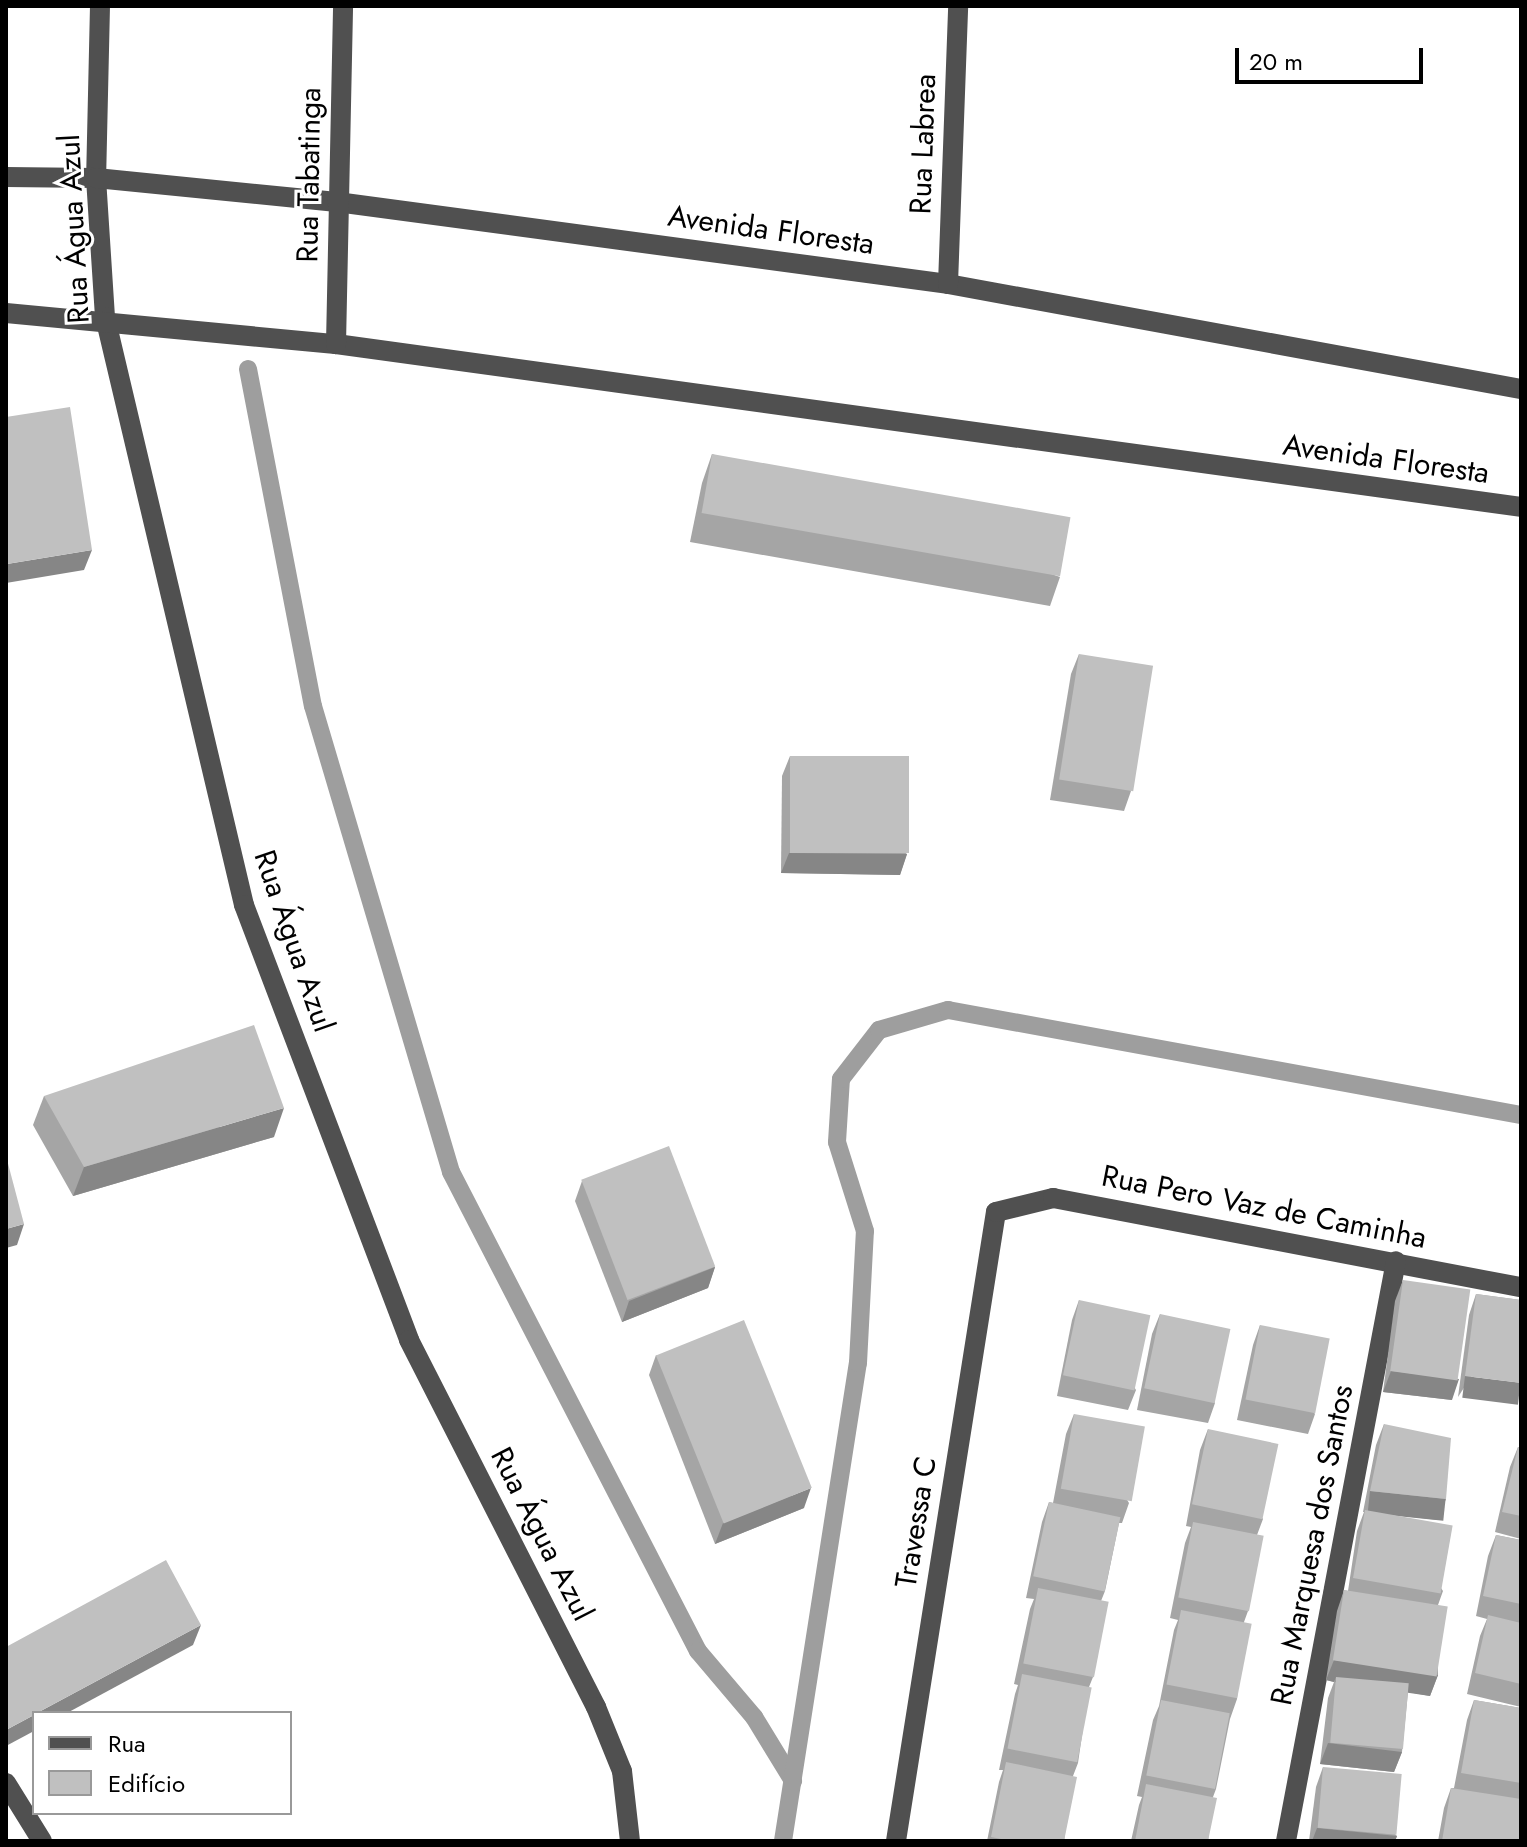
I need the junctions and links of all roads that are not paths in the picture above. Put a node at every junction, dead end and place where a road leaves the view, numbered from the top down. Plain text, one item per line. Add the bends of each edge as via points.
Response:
1 (100, 6) edge
2 (343, 6) edge
3 (958, 6) edge
4 (6, 177) edge
5 (96, 178) junction
6 (337, 202) junction
7 (948, 284) junction
8 (6, 313) edge
9 (105, 317) junction
10 (336, 344) junction
11 (1521, 389) edge
12 (1521, 507) edge
13 (996, 1212) joint
14 (1396, 1261) junction
15 (1521, 1287) edge
16 (6, 1783) edge
17 (42, 1841) edge
18 (630, 1841) edge
19 (896, 1841) edge
20 (1286, 1841) edge

1 - 5 street, Rua Água Azul
2 - 6 street, Rua Tabatinga
3 - 7 street, Rua Labrea
4 - 5 street, Avenida Floresta
5 - 6 street, Avenida Floresta
5 - 9 street, Rua Água Azul
6 - 7 street, Avenida Floresta
6 - 10 street, Rua Tabatinga
7 - 11 street, Avenida Floresta
8 - 9 street, Avenida Floresta
9 - 10 street, Avenida Floresta
9 - 18 street, Rua Água Azul via 244,905 409,1340 596,1707 622,1771
10 - 12 street, Avenida Floresta
13 - 14 street, Rua Pero Vaz de Caminha via 1053,1198
13 - 19 street, Travessa C
14 - 15 street, Rua Pero Vaz de Caminha
14 - 20 street, Rua Marquesa dos Santos
16 - 17 street

